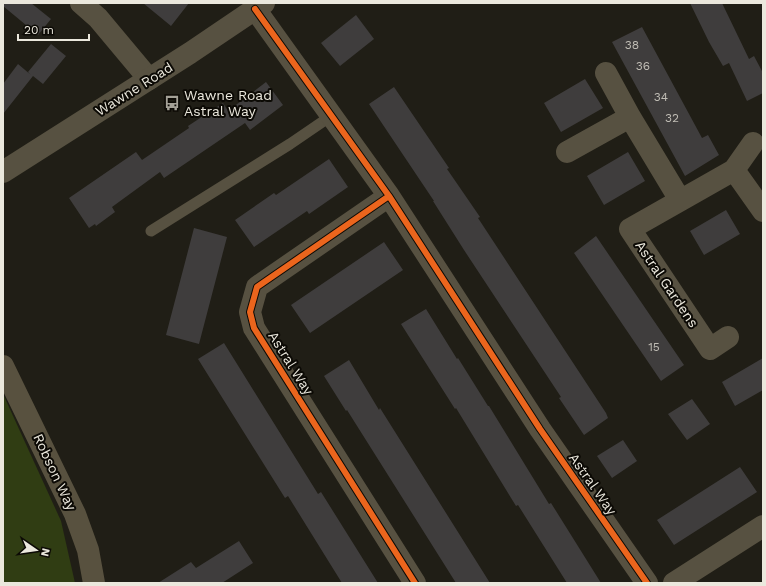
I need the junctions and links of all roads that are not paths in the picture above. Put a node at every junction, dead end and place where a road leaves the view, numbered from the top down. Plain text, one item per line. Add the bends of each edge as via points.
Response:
1 (81, 3) edge
2 (260, 6) edge
3 (606, 73) dead end
4 (149, 79) junction
5 (331, 116) junction
6 (630, 117) junction
7 (753, 143) dead end
8 (567, 152) dead end
9 (734, 170) junction
10 (3, 172) edge
11 (389, 196) junction
12 (680, 200) junction
13 (763, 211) edge
14 (151, 231) dead end
15 (728, 337) dead end
16 (3, 366) edge
17 (763, 526) edge
18 (94, 583) edge
19 (415, 583) edge
20 (647, 583) edge
21 (674, 583) edge

1 - 4 street via 98,18
2 - 4 street, Wawne Road
2 - 5 street, Astral Way
3 - 6 street
4 - 10 street, Wawne Road
5 - 11 street, Astral Way
5 - 14 lane
6 - 8 street
6 - 12 street
7 - 9 street, Astral Gardens
9 - 12 street, Astral Gardens
9 - 13 street
11 - 19 street, Astral Way via 257,287 250,312 254,328
11 - 20 street, Astral Way via 540,429
12 - 15 street, Astral Gardens via 630,229 710,349
16 - 18 main road, Robson Way via 75,514 88,550
17 - 21 street

